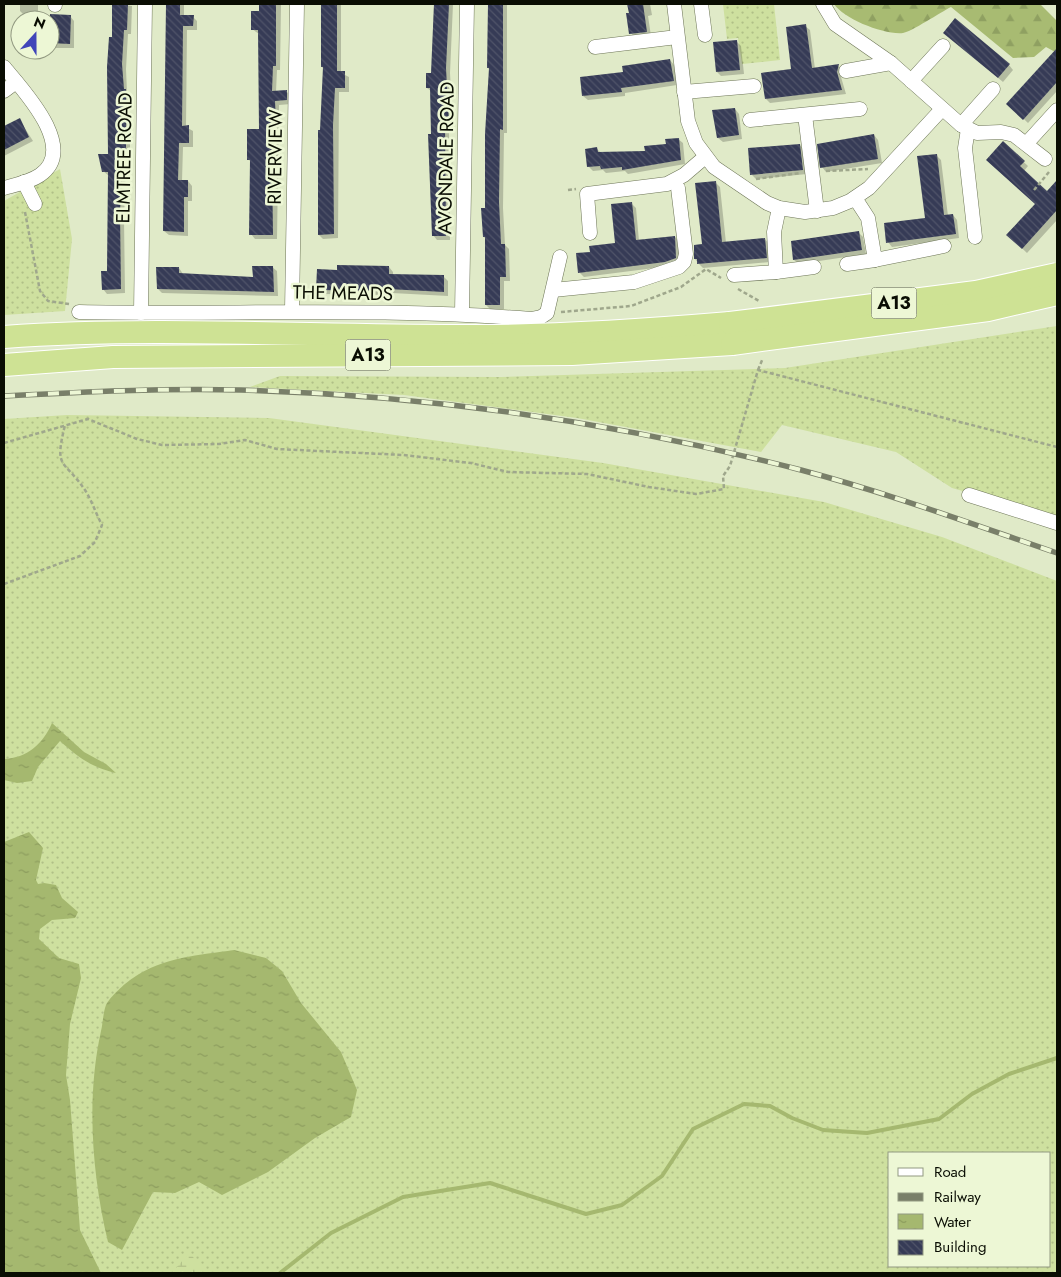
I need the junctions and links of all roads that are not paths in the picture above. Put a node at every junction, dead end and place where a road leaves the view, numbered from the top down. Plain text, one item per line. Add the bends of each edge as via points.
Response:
1 (145, 4) edge
2 (296, 4) edge
3 (467, 4) edge
4 (674, 4) edge
5 (702, 4) edge
6 (822, 4) edge
7 (706, 35) dead end
8 (677, 37) junction
9 (595, 46) dead end
10 (943, 46) dead end
11 (891, 63) junction
12 (4, 67) edge
13 (846, 71) dead end
14 (911, 81) junction
15 (16, 82) junction
16 (754, 86) dead end
17 (994, 89) dead end
18 (4, 91) edge
19 (684, 92) junction
20 (860, 108) dead end
21 (942, 109) junction
22 (1057, 110) edge
23 (805, 115) junction
24 (750, 120) dead end
25 (965, 127) junction
26 (1026, 143) junction
27 (705, 157) junction
28 (1047, 167) road end
29 (24, 182) junction
30 (4, 188) edge
31 (678, 188) dead end
32 (855, 198) junction
33 (35, 204) road end
34 (780, 208) junction
35 (818, 211) junction
36 (590, 233) dead end
37 (974, 237) dead end
38 (944, 246) dead end
39 (560, 257) dead end
40 (875, 260) junction
41 (848, 264) dead end
42 (814, 267) dead end
43 (776, 272) junction
44 (1057, 274) edge
45 (731, 281) road end
46 (553, 290) junction
47 (1057, 294) edge
48 (1057, 298) edge
49 (988, 310) junction
50 (292, 311) junction
51 (79, 312) road end
52 (141, 313) junction
53 (462, 313) junction
54 (731, 334) junction
55 (4, 337) edge
56 (4, 366) edge
57 (969, 495) dead end
58 (1057, 523) edge

1 - 52 street, ELMTREE ROAD
2 - 50 street, RIVERVIEW
3 - 53 street, AVONDALE ROAD
4 - 8 street
5 - 7 street
6 - 11 street via 836,24
8 - 9 street
8 - 19 street
10 - 14 street
11 - 13 street
11 - 14 street
12 - 15 street
14 - 21 street
15 - 18 street
15 - 29 street via 39,112 51,134 54,148 51,160 40,175
16 - 19 street
17 - 25 street
19 - 27 street via 688,121
20 - 23 street
21 - 25 street
21 - 32 street
22 - 26 street
23 - 24 street
23 - 35 street
25 - 26 street via 978,133 1008,132
25 - 37 street
26 - 28 street
27 - 34 street via 738,185
27 - 36 street via 668,184 587,194
29 - 30 street
29 - 33 street
31 - 46 street via 686,254 679,267 634,282
32 - 35 street
32 - 40 street via 868,218
34 - 35 street
34 - 43 street via 774,232
38 - 40 street
39 - 46 street
40 - 41 street
42 - 43 street
43 - 45 street
44 - 54 highway, A13, bridge via 976,292
46 - 53 street, THE MEADS via 547,313 541,317 531,319
47 - 49 highway, A13, bridge
48 - 49 highway, A13, bridge
49 - 54 highway, A13, bridge
50 - 52 street, THE MEADS
50 - 53 street, THE MEADS
51 - 52 street, THE MEADS
54 - 55 highway, A13 via 109,333
54 - 56 highway, A13 via 572,354 113,357
57 - 58 street

